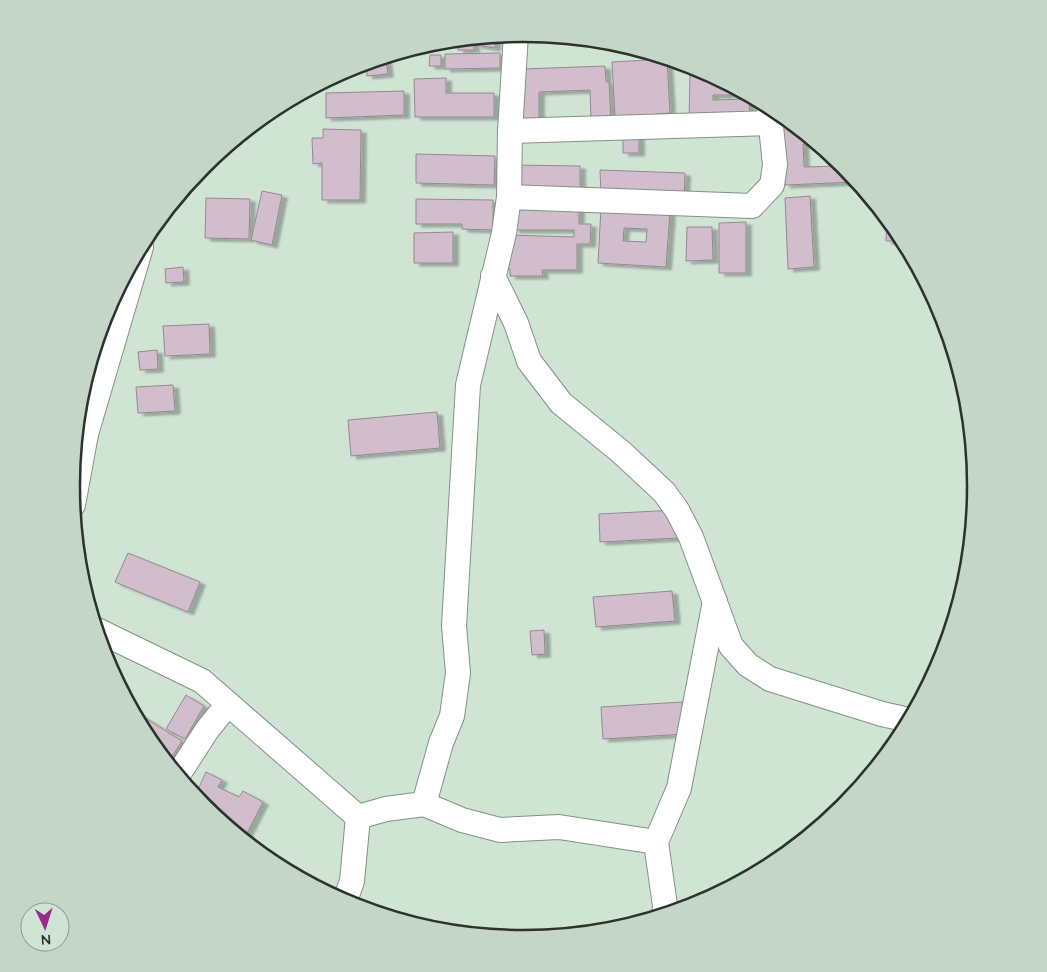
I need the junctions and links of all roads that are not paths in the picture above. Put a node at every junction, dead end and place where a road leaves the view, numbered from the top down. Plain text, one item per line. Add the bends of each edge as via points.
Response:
1 (515, 42) edge
2 (767, 115) edge
3 (770, 117) edge
4 (510, 131) junction
5 (509, 197) junction
6 (494, 276) junction
7 (129, 283) edge
8 (85, 421) edge
9 (715, 602) junction
10 (106, 634) edge
11 (228, 704) junction
12 (901, 718) edge
13 (182, 769) edge
14 (424, 804) junction
15 (358, 816) junction
16 (656, 842) junction
17 (348, 893) edge
18 (666, 906) edge

1 - 4 street
2 - 4 street
3 - 5 street via 775,164 772,185 752,206
4 - 5 street
5 - 6 street
6 - 9 street via 529,361 561,404 621,452 664,492 677,510
6 - 14 street via 468,385 454,626 458,674 452,716
7 - 8 street
9 - 12 street via 731,646 748,664 770,679
9 - 16 street via 679,788
10 - 11 street via 202,681
11 - 13 street
11 - 15 street
14 - 15 street
14 - 16 street via 462,820 500,830 559,827
15 - 17 street via 352,881
16 - 18 street

